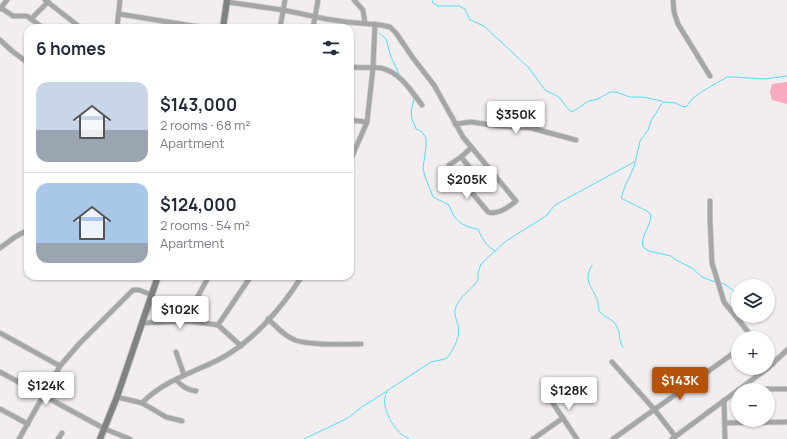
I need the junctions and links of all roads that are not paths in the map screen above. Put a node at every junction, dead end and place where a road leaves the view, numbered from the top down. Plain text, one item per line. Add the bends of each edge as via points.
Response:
1 (7, 0) edge
2 (120, 0) edge
3 (284, 0) edge
4 (318, 0) edge
5 (354, 0) edge
6 (674, 0) edge
7 (47, 1) edge
8 (227, 1) edge
9 (0, 9) edge
10 (283, 10) junction
11 (119, 14) junction
12 (315, 17) junction
13 (31, 19) junction
14 (347, 22) joint
15 (365, 23) junction
16 (38, 24) edge
17 (75, 24) edge
18 (118, 24) edge
19 (181, 24) edge
20 (224, 24) edge
21 (281, 24) edge
22 (314, 24) edge
23 (375, 24) junction
24 (0, 40) edge
25 (24, 60) edge
26 (354, 67) edge
27 (372, 68) junction
28 (710, 76) dead end
29 (422, 105) dead end
30 (354, 120) edge
31 (367, 122) junction
32 (454, 124) junction
33 (576, 140) dead end
34 (471, 148) junction
35 (354, 152) edge
36 (461, 157) junction
37 (486, 184) dead end
38 (710, 201) dead end
39 (24, 232) edge
40 (0, 248) edge
41 (157, 280) edge
42 (207, 280) edge
43 (248, 280) edge
44 (299, 280) edge
45 (152, 295) junction
46 (268, 319) junction
47 (188, 321) junction
48 (142, 323) junction
49 (218, 325) junction
50 (747, 331) edge
51 (0, 333) edge
52 (362, 344) dead end
53 (241, 346) junction
54 (787, 350) edge
55 (176, 352) dead end
56 (731, 355) edge
57 (612, 362) dead end
58 (775, 362) edge
59 (60, 366) junction
60 (0, 372) edge
61 (184, 375) junction
62 (758, 375) edge
63 (176, 380) junction
64 (747, 383) edge
65 (775, 389) edge
66 (787, 389) edge
67 (196, 391) dead end
68 (546, 393) dead end
69 (43, 395) junction
70 (731, 395) edge
71 (117, 397) junction
72 (724, 400) junction
73 (142, 403) junction
74 (0, 408) edge
75 (654, 409) junction
76 (563, 418) junction
77 (182, 421) dead end
78 (787, 422) edge
79 (725, 423) junction
80 (28, 424) junction
81 (105, 429) junction
82 (62, 432) dead end
83 (674, 438) edge
84 (19, 439) edge
85 (58, 439) edge
86 (100, 439) edge
87 (130, 439) edge
88 (532, 439) edge
89 (577, 439) edge
90 (613, 439) edge
91 (725, 439) edge

1 - 9 street
2 - 11 street
3 - 10 street
4 - 12 street
5 - 15 street via 363,10
6 - 28 street via 678,24
7 - 13 street
7 - 17 street
8 - 10 street
8 - 20 street
9 - 13 street via 13,16
10 - 12 street
10 - 21 street
11 - 18 street
11 - 19 street
12 - 14 street
12 - 22 street
13 - 16 street
14 - 15 street
15 - 23 street
23 - 27 street
23 - 32 street via 386,26 396,33 434,85
24 - 25 street
26 - 27 street
27 - 29 street via 394,73
27 - 31 street
30 - 31 street
31 - 35 street
32 - 33 street via 471,122 531,128
32 - 34 street
34 - 36 street
34 - 36 street via 516,201 514,203 493,213 486,210 449,168 449,165
36 - 37 street
38 - 50 street via 712,263 724,302
39 - 40 street
41 - 45 street
42 - 47 street via 193,305
43 - 49 street
44 - 46 street
45 - 48 street
45 - 59 street via 133,290
46 - 52 street via 284,334 295,340 309,343
46 - 53 street
47 - 48 street
47 - 49 street
48 - 71 street
49 - 53 street
51 - 59 street
53 - 61 street via 216,361
54 - 58 street
55 - 61 street
56 - 75 street
57 - 75 street
59 - 69 street
60 - 69 street
61 - 63 street
62 - 64 street
63 - 67 street via 183,387
63 - 73 street via 157,390
65 - 66 street
68 - 76 street
69 - 80 street
69 - 81 street
70 - 72 street
71 - 73 street
71 - 81 street
72 - 79 street
72 - 83 street
73 - 77 street via 166,416
74 - 80 street
75 - 83 street
75 - 90 street
76 - 88 street
76 - 89 street
78 - 79 street
79 - 91 street
80 - 84 street
81 - 86 street
81 - 87 street
82 - 85 street

